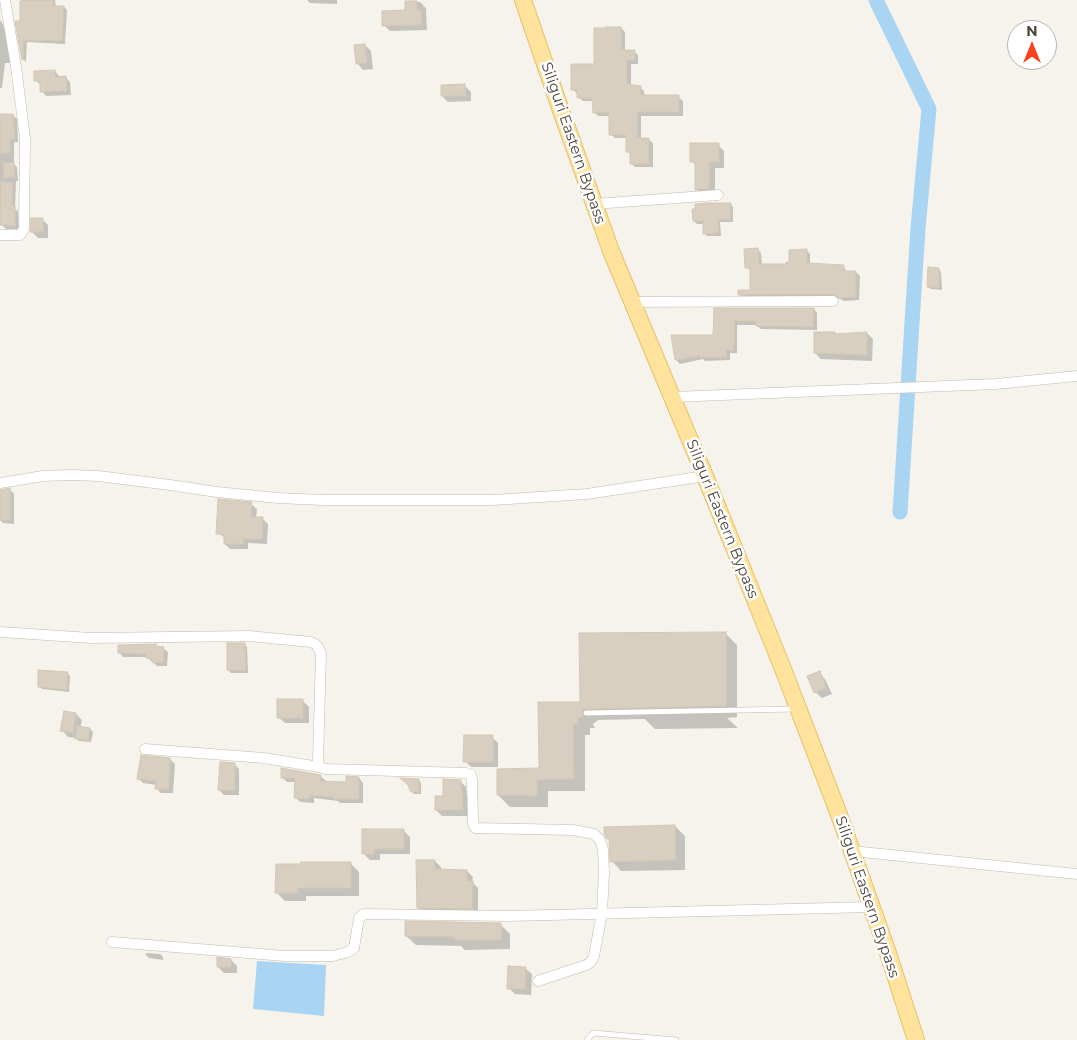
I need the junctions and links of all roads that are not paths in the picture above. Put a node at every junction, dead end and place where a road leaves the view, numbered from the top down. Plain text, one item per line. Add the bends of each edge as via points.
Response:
1 (5, 0) edge
2 (523, 0) edge
3 (718, 195) dead end
4 (594, 204) junction
5 (0, 235) edge
6 (833, 301) dead end
7 (632, 302) junction
8 (1077, 376) edge
9 (673, 397) junction
10 (705, 476) junction
11 (0, 483) edge
12 (0, 632) edge
13 (798, 709) junction
14 (586, 713) dead end
15 (145, 749) dead end
16 (319, 767) junction
17 (852, 851) junction
18 (1077, 874) edge
19 (871, 908) junction
20 (602, 913) junction
21 (112, 942) dead end
22 (538, 981) dead end
23 (587, 1040) edge
24 (676, 1040) edge
25 (916, 1040) edge

1 - 5 street via 25,138 24,229 20,235
2 - 4 main road, Siliguri Eastern Bypass
3 - 4 street
4 - 7 main road, Siliguri Eastern Bypass
6 - 7 street
7 - 9 main road, Siliguri Eastern Bypass
8 - 9 street via 996,384
9 - 10 main road, Siliguri Eastern Bypass
10 - 11 street via 588,494 493,500 278,498 72,475
10 - 13 main road, Siliguri Eastern Bypass
12 - 16 street via 90,638 249,636 311,642 321,654
13 - 14 lane
13 - 17 main road, Siliguri Eastern Bypass
15 - 16 street via 254,757
16 - 20 street via 466,773 472,779 475,828 573,830 594,834 603,849
17 - 18 street
17 - 19 main road, Siliguri Eastern Bypass
19 - 20 street
19 - 25 main road, Siliguri Eastern Bypass
20 - 21 street via 509,916 364,914 359,918 354,948 333,956 285,956
20 - 22 street via 591,962
23 - 24 lane via 593,1033

